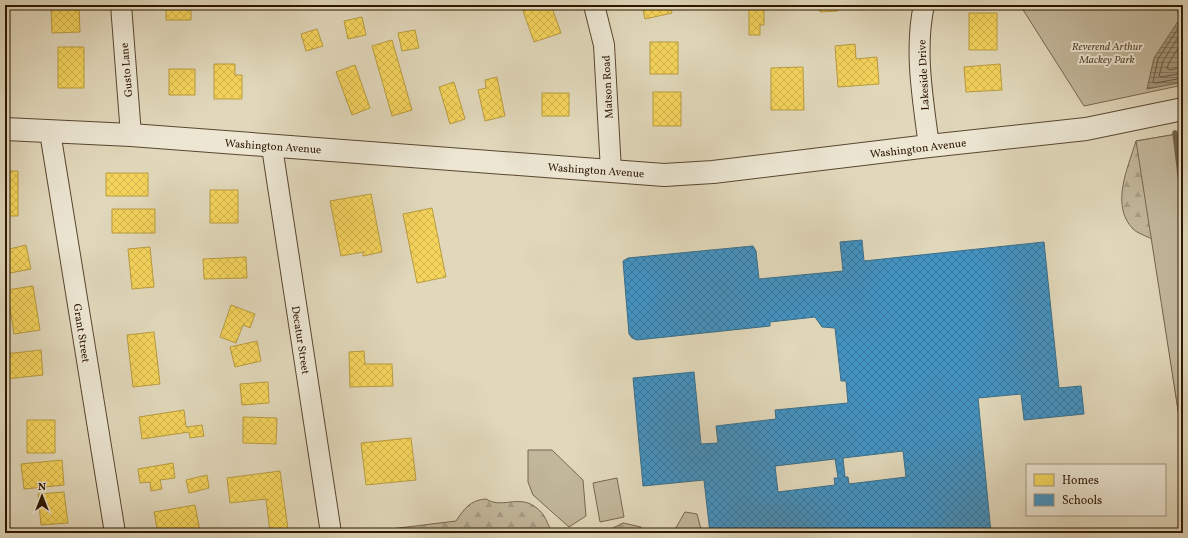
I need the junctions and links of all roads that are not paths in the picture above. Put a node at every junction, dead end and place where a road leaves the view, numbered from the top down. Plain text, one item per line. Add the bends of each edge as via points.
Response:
1 (120, 5) edge
2 (594, 5) edge
3 (924, 5) edge
4 (1183, 109) edge
5 (5, 129) edge
6 (50, 132) junction
7 (131, 135) junction
8 (929, 146) junction
9 (272, 147) junction
10 (611, 171) junction
11 (115, 533) edge
12 (331, 533) edge

1 - 7 street, Gusto Lane
2 - 10 street, Matson Road via 604,45
3 - 8 street, Lakeside Drive via 921,20 920,71
4 - 8 street, Washington Avenue via 1086,129
5 - 6 street, Washington Avenue
6 - 7 street, Washington Avenue
6 - 11 street, Grant Street
7 - 9 street, Washington Avenue
8 - 10 street, Washington Avenue via 713,172 664,175
9 - 10 street, Washington Avenue
9 - 12 street, Decatur Street

